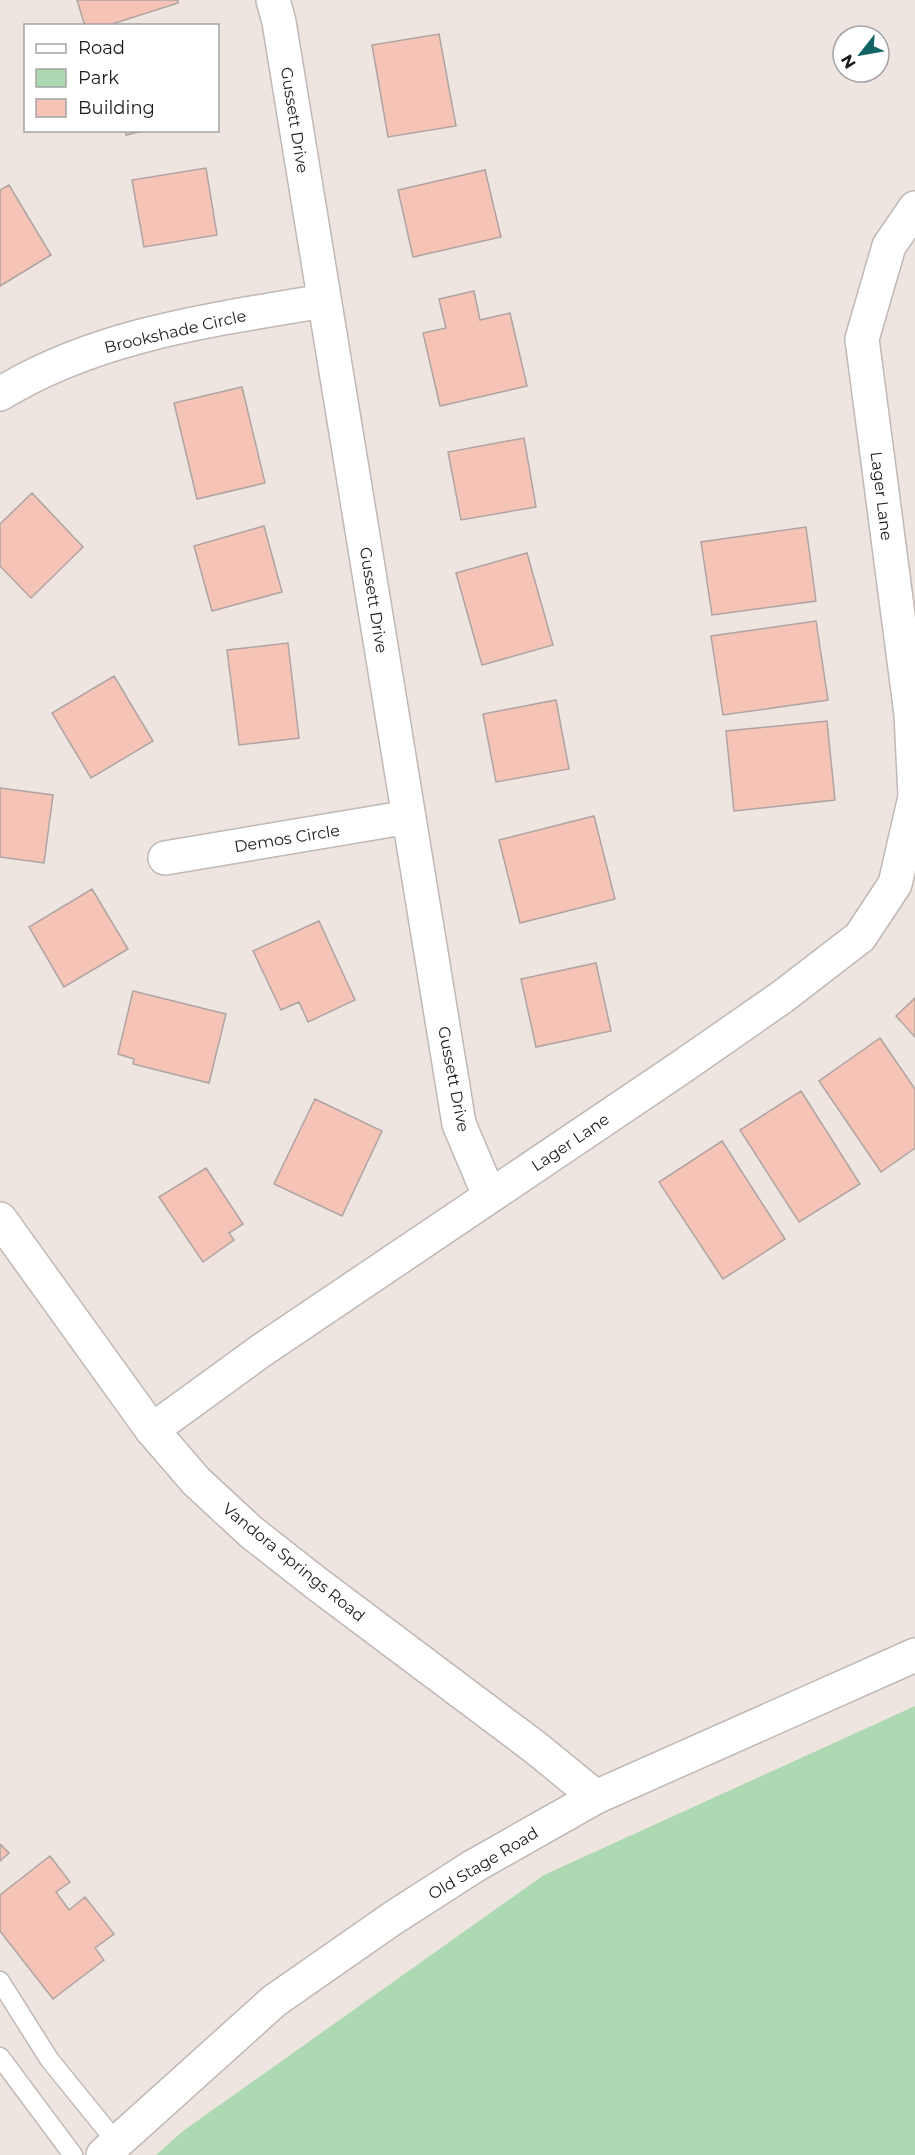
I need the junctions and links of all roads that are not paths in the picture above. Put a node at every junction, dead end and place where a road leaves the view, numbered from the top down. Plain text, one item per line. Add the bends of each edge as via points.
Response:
1 (273, 0) edge
2 (915, 208) edge
3 (324, 300) junction
4 (0, 394) edge
5 (915, 797) edge
6 (409, 817) junction
7 (165, 858) dead end
8 (489, 1195) junction
9 (0, 1219) edge
10 (152, 1430) junction
11 (915, 1655) edge
12 (596, 1797) junction
13 (0, 1981) edge
14 (0, 2057) edge
15 (110, 2149) edge
16 (73, 2155) edge

1 - 3 street, Gussett Drive
2 - 5 street, Lager Lane via 889,246 862,339 911,714
3 - 4 street, Brookshade Circle via 180,326 104,345 35,373
3 - 6 street, Gussett Drive
5 - 8 street, Lager Lane via 895,884 860,937 689,1062
6 - 7 street, Demos Circle
6 - 8 street, Gussett Drive via 459,1124
8 - 10 street, Lager Lane
9 - 10 street, Vandora Springs Road
10 - 12 street, Vandora Springs Road via 196,1481 251,1532
11 - 12 street, Old Stage Road
12 - 15 street, Old Stage Road via 474,1866 274,2001
13 - 15 lane
14 - 16 lane

